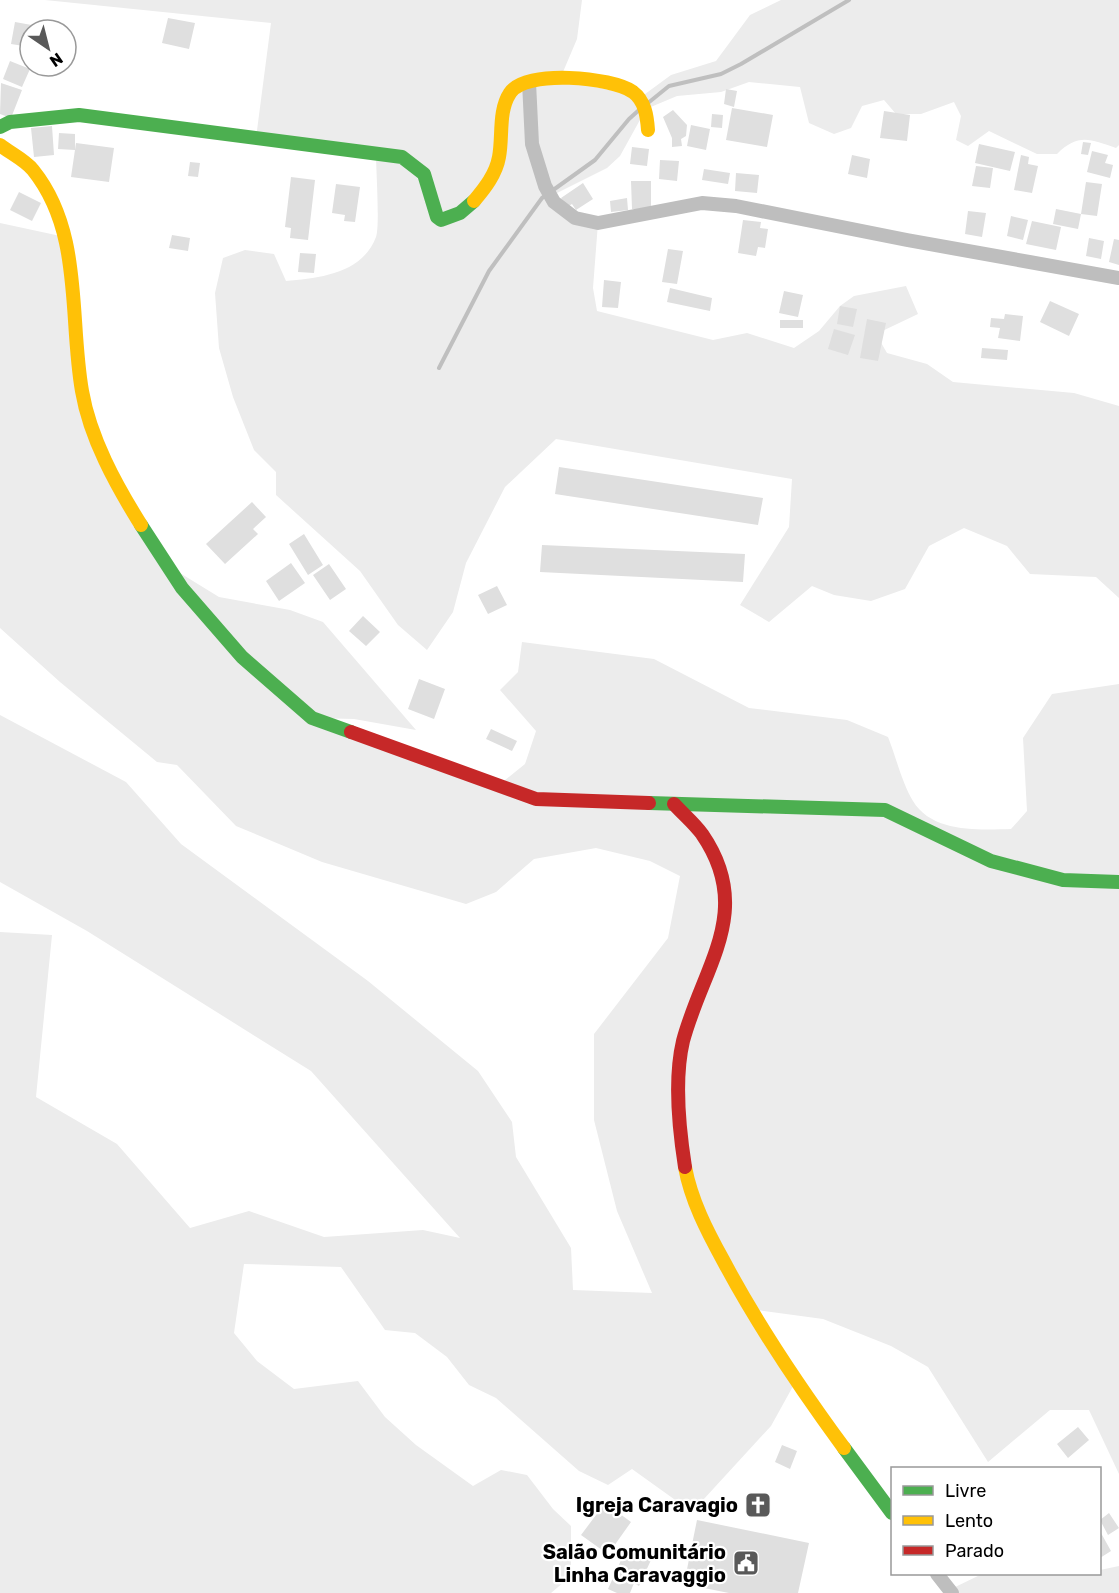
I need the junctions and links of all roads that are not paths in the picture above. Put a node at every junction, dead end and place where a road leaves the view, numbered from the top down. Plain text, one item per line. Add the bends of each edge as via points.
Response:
1 (529, 82) junction
2 (0, 127) edge
3 (648, 130) dead end
4 (0, 145) edge
5 (1119, 278) edge
6 (674, 804) junction
7 (1119, 882) edge
8 (891, 1512) edge
9 (938, 1575) edge
10 (952, 1593) edge

1 - 2 street via 516,86 506,97 497,164 485,189 469,208 441,220 427,176 418,165 402,157 79,114 10,122
1 - 3 street via 560,79 629,89 643,103
1 - 5 street via 532,144 545,186 554,202 575,218 598,224 702,203 736,206
4 - 6 street via 16,153 39,177 61,217 71,269 79,370 91,425 119,489 162,562 224,639 284,697 312,718 536,799
6 - 7 street via 885,810 991,861 1064,880
6 - 8 street via 707,843 718,862 726,893 722,935 683,1042 677,1119 688,1184 707,1230 749,1309
9 - 10 street

